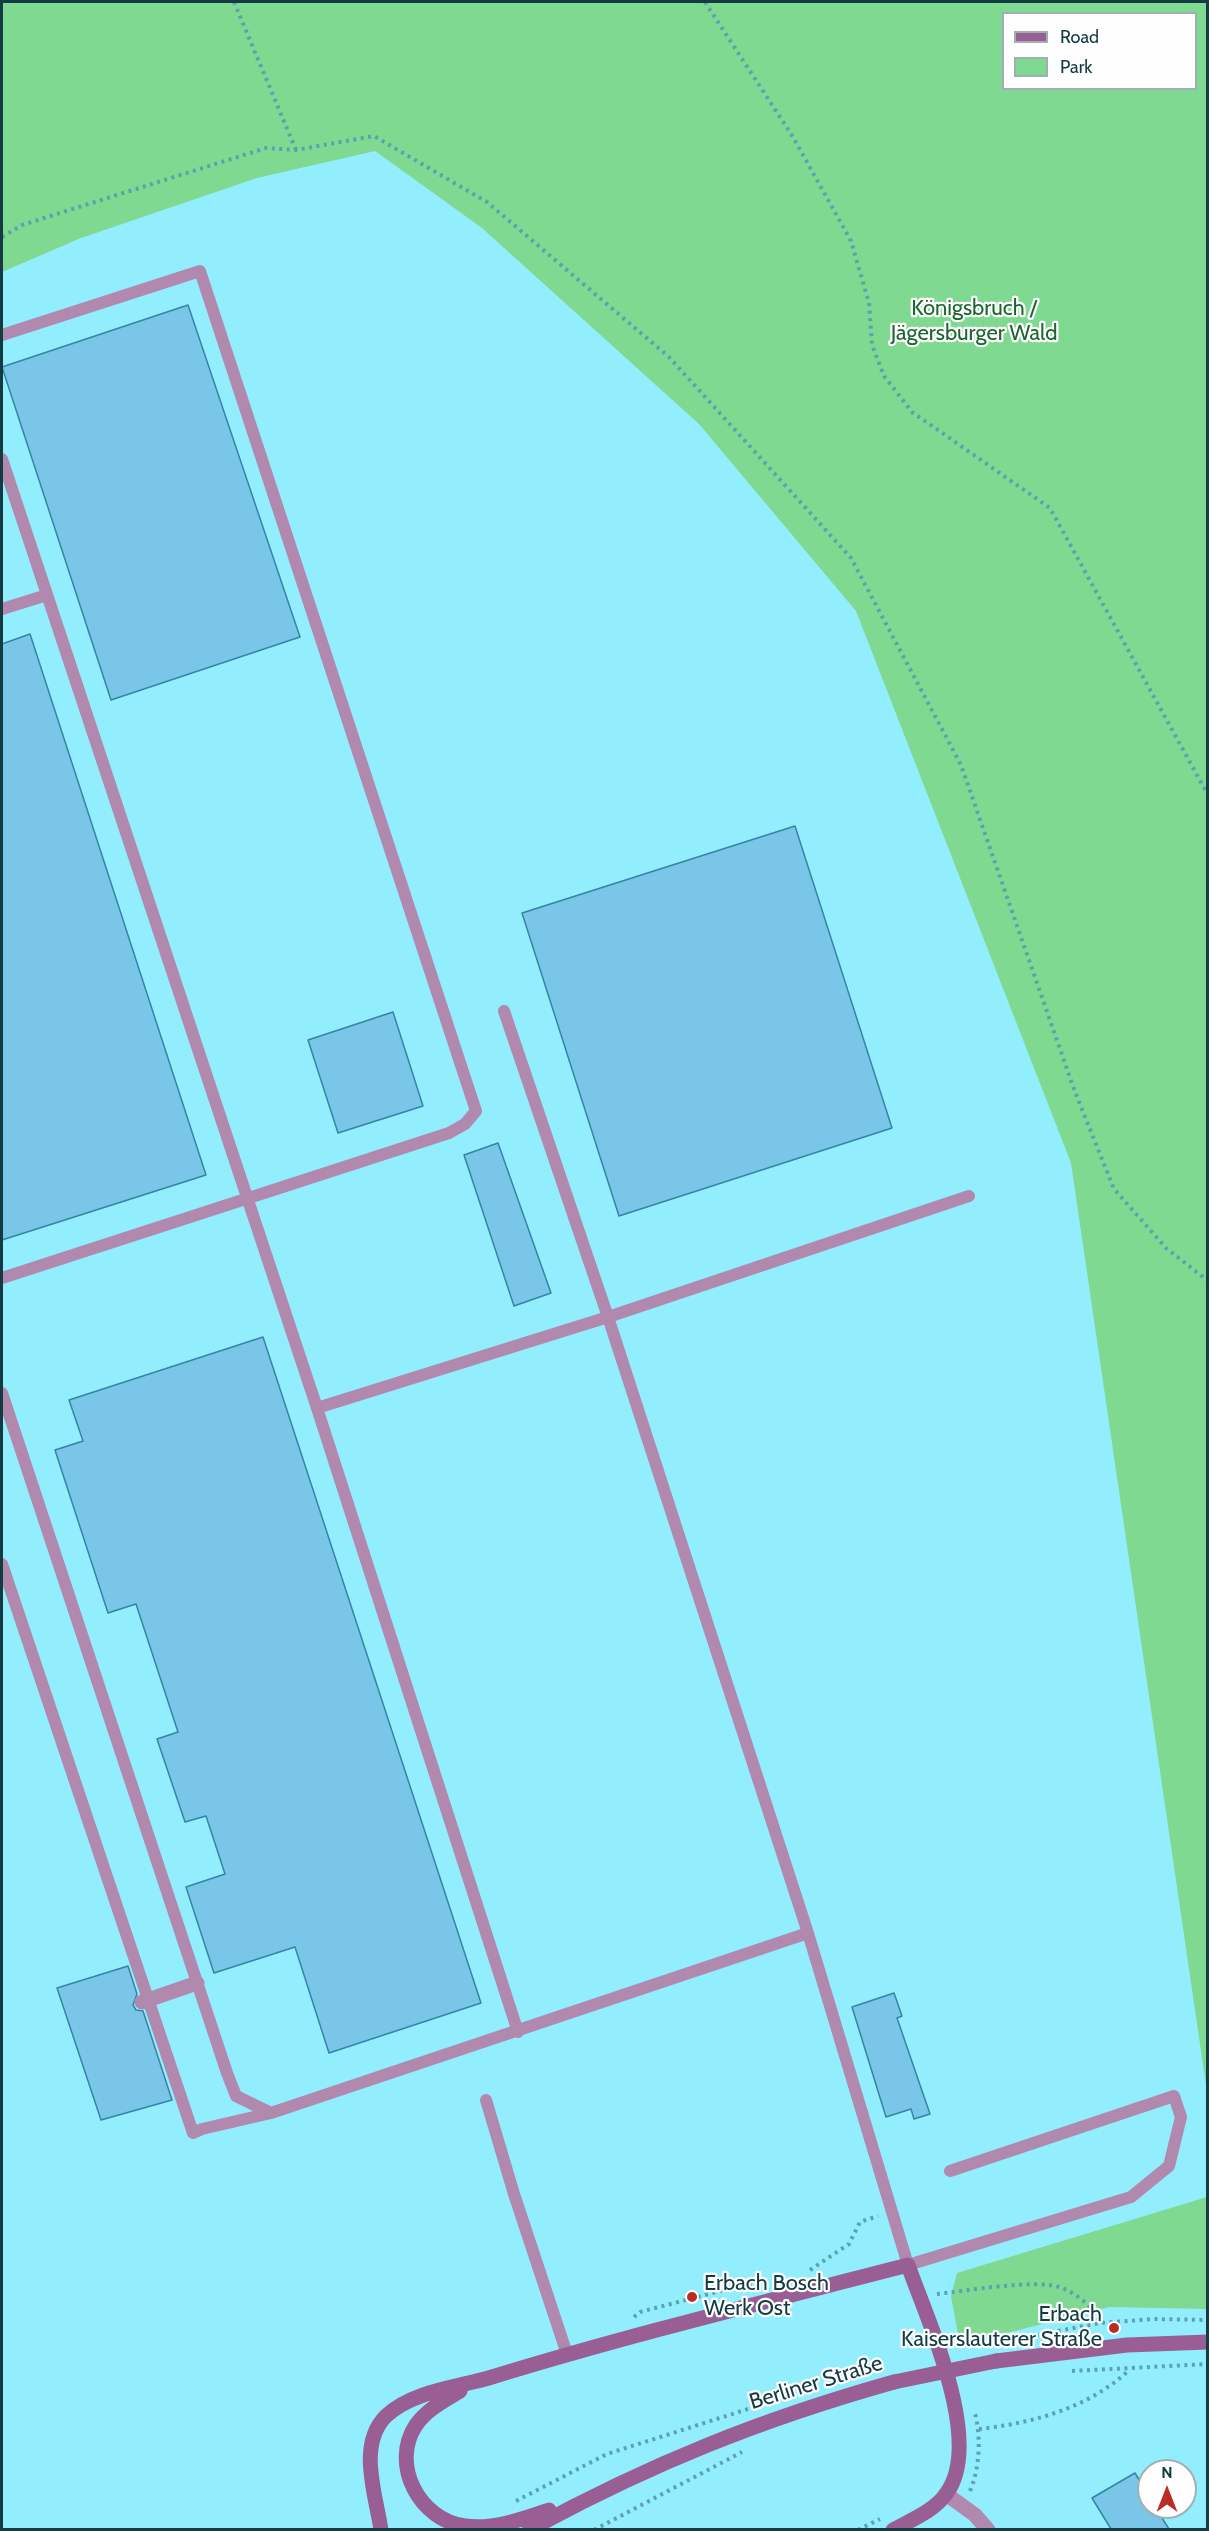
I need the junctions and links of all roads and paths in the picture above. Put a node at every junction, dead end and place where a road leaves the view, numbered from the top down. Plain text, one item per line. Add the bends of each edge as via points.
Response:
1 (234, 2) edge
2 (705, 2) edge
3 (296, 150) junction
4 (2, 237) edge
5 (2, 335) edge
6 (2, 459) edge
7 (47, 595) junction
8 (2, 609) edge
9 (1208, 795) edge
10 (504, 1011) dead end
11 (969, 1196) dead end
12 (246, 1198) junction
13 (2, 1278) edge
14 (1208, 1281) edge
15 (608, 1317) junction
16 (2, 1394) edge
17 (317, 1408) junction
18 (2, 1564) edge
19 (808, 1933) junction
20 (197, 1983) junction
21 (145, 2001) junction
22 (518, 2032) junction
23 (486, 2100) dead end
24 (271, 2113) junction
25 (950, 2171) dead end
26 (908, 2265) junction
27 (937, 2294) dead end
28 (1208, 2320) edge
29 (1100, 2323) junction
30 (1013, 2340) dead end
31 (1208, 2342) edge
32 (567, 2354) junction
33 (1208, 2364) edge
34 (1129, 2370) junction
35 (1064, 2371) dead end
36 (474, 2382) junction
37 (753, 2407) dead end
38 (979, 2429) dead end
39 (752, 2447) dead end
40 (595, 2494) junction
41 (946, 2494) junction
42 (513, 2503) dead end
43 (891, 2522) edge
44 (381, 2529) edge
45 (529, 2529) edge
46 (544, 2529) edge
47 (594, 2529) edge
48 (858, 2529) edge
49 (988, 2529) edge

1 - 3 path
2 - 9 path via 793,137 851,242 869,303 872,345 884,376 912,412 1050,508
3 - 4 path via 266,148 22,225
3 - 14 path via 374,136 488,202 669,357 851,558 961,765 1075,1092 1114,1189 1166,1248
5 - 12 lane via 200,272 476,1111 449,1134
6 - 7 lane
7 - 8 lane
7 - 12 lane
10 - 15 lane
11 - 15 lane
12 - 13 lane
12 - 17 lane
15 - 17 lane
15 - 19 lane
16 - 20 lane
17 - 22 lane
18 - 21 lane
19 - 22 lane
19 - 26 lane
20 - 21 street
20 - 24 lane via 237,2096
21 - 24 lane via 193,2133
22 - 24 lane
23 - 32 lane
25 - 26 lane via 1174,2096 1181,2117 1169,2166 1131,2197
26 - 32 street
26 - 41 street via 959,2421 958,2470
27 - 29 path via 1020,2285 1058,2286 1079,2298
28 - 29 path
29 - 30 path
31 - 40 street, Berliner Straße, bridge via 1127,2345 996,2361 894,2382 723,2437
32 - 36 street
33 - 34 path
34 - 35 path
34 - 38 path via 1091,2398 1058,2412
36 - 40 street via 417,2423 408,2442 411,2485 421,2503 438,2517 463,2526 490,2527
36 - 44 street via 413,2399 386,2417 373,2438 370,2460
37 - 42 path via 607,2454
39 - 47 path
40 - 45 street, Berliner Straße
40 - 46 street
41 - 43 street via 927,2512
41 - 49 street via 975,2514
43 - 48 path

